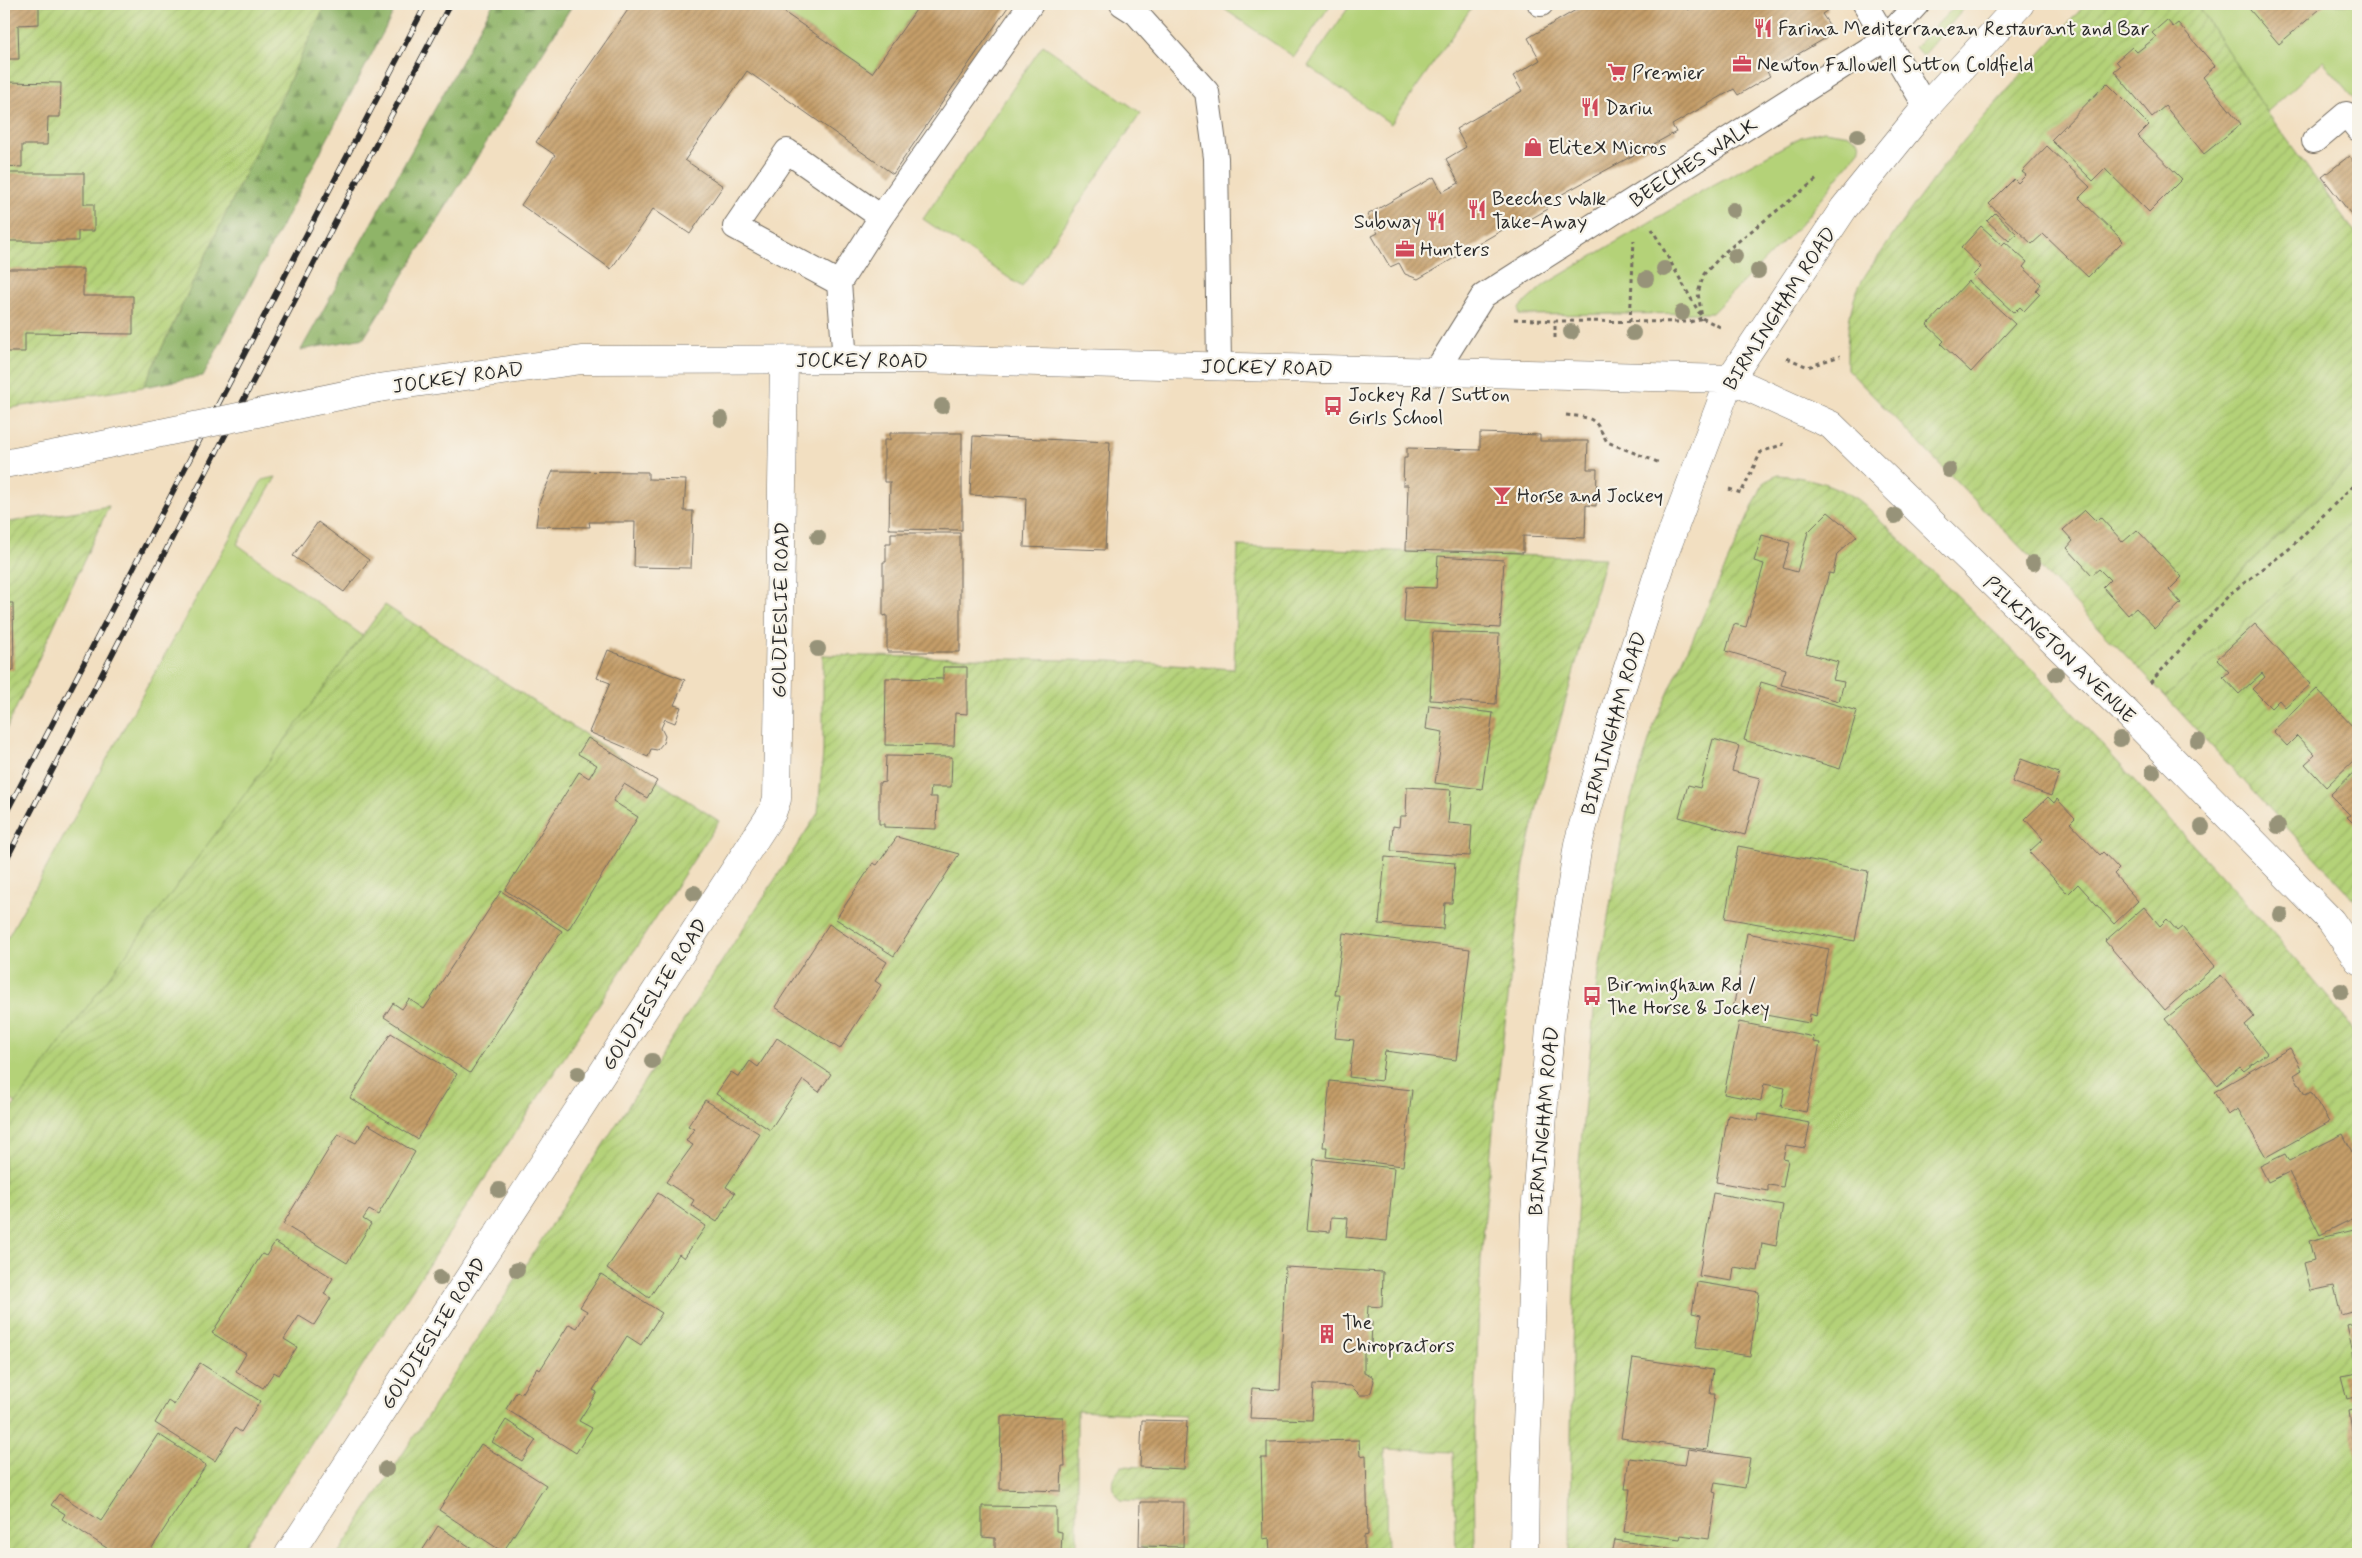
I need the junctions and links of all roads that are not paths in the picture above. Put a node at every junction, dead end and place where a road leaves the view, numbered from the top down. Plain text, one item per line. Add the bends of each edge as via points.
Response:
1 (1031, 4) edge
2 (1122, 4) edge
3 (1865, 4) edge
4 (1917, 4) edge
5 (2020, 4) edge
6 (1885, 39) junction
7 (1926, 107) junction
8 (2358, 129) edge
9 (2314, 142) dead end
10 (881, 217) junction
11 (840, 283) junction
12 (784, 360) junction
13 (845, 361) junction
14 (1219, 366) junction
15 (1436, 371) junction
16 (1730, 379) junction
17 (4, 464) edge
18 (2358, 960) edge
19 (289, 1554) edge
20 (1524, 1554) edge

1 - 10 lane
2 - 14 lane via 1136,13 1207,92 1216,158
3 - 6 lane
4 - 6 lane, BEECHES WALK
5 - 7 main road, BIRMINGHAM ROAD
6 - 7 lane
6 - 15 lane, BEECHES WALK via 1484,296
7 - 16 main road, BIRMINGHAM ROAD via 1844,208
8 - 9 lane via 2346,114
10 - 11 lane
10 - 11 lane via 787,151 735,227
11 - 13 lane
12 - 13 main road, JOCKEY ROAD
12 - 17 main road, JOCKEY ROAD, bridge via 582,360 378,388
12 - 19 main road, GOLDIESLIE ROAD via 777,798 772,813
13 - 14 main road, JOCKEY ROAD via 914,359
14 - 15 main road, JOCKEY ROAD
15 - 16 main road, JOCKEY ROAD
16 - 18 main road, PILKINGTON AVENUE via 1831,425 2126,712 2330,920
16 - 20 main road, BIRMINGHAM ROAD via 1665,552 1618,699 1578,844 1550,1028 1534,1214

